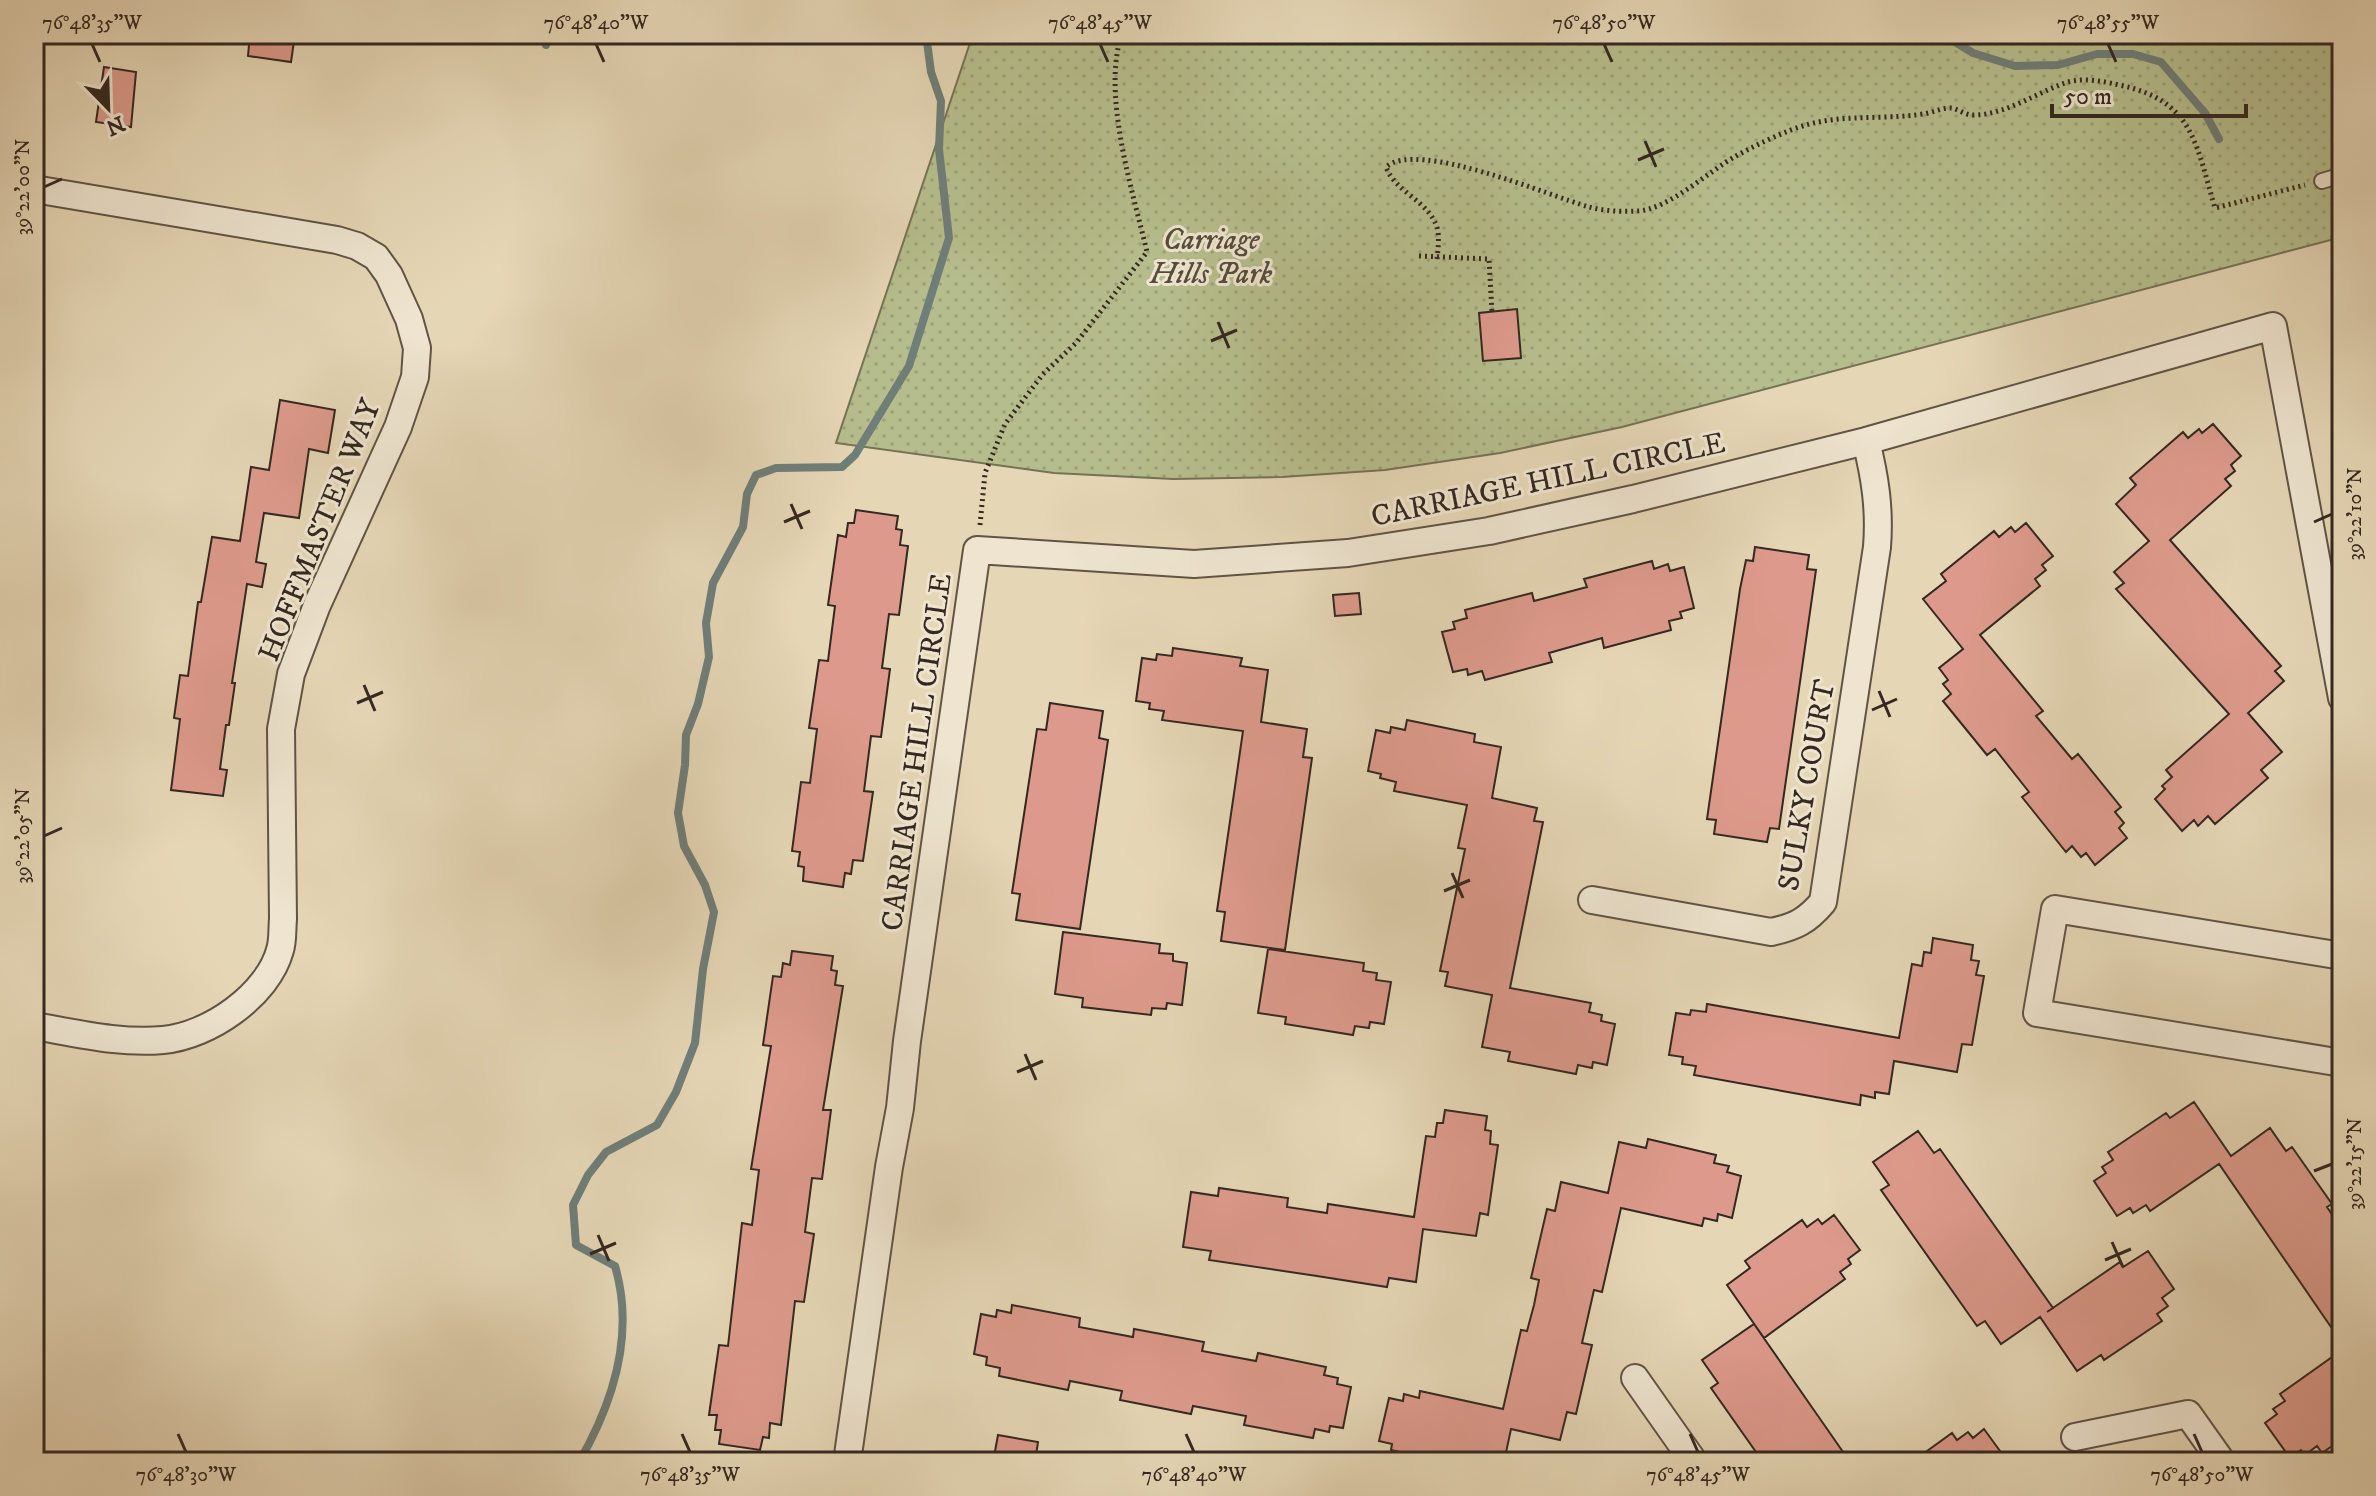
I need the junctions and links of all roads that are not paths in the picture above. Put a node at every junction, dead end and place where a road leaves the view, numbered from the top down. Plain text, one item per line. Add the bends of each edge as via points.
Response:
1 (2342, 175) edge
2 (2322, 181) road end
3 (34, 189) edge
4 (1866, 441) junction
5 (2342, 698) edge
6 (1592, 900) dead end
7 (2342, 956) edge
8 (34, 1026) edge
9 (2342, 1063) edge
10 (1635, 1378) dead end
11 (2075, 1437) dead end
12 (847, 1462) edge
13 (1694, 1462) edge
14 (2222, 1462) edge

1 - 2 lane
3 - 8 street, HOFFMASTER WAY via 357,246 376,257 389,275 417,348 415,377 398,427 291,674 281,729 283,919 280,950 265,981 236,1010 207,1027 165,1040 117,1040
4 - 5 street, CARRIAGE HILL CIRCLE via 2273,326
4 - 6 street, SULKY COURT via 1878,490 1877,547 1823,902 1794,927 1771,932
4 - 12 street, CARRIAGE HILL CIRCLE via 1489,531 1348,553 1194,564 977,550
7 - 9 street via 2055,909 2037,1013
10 - 13 street
11 - 14 street via 2188,1414

